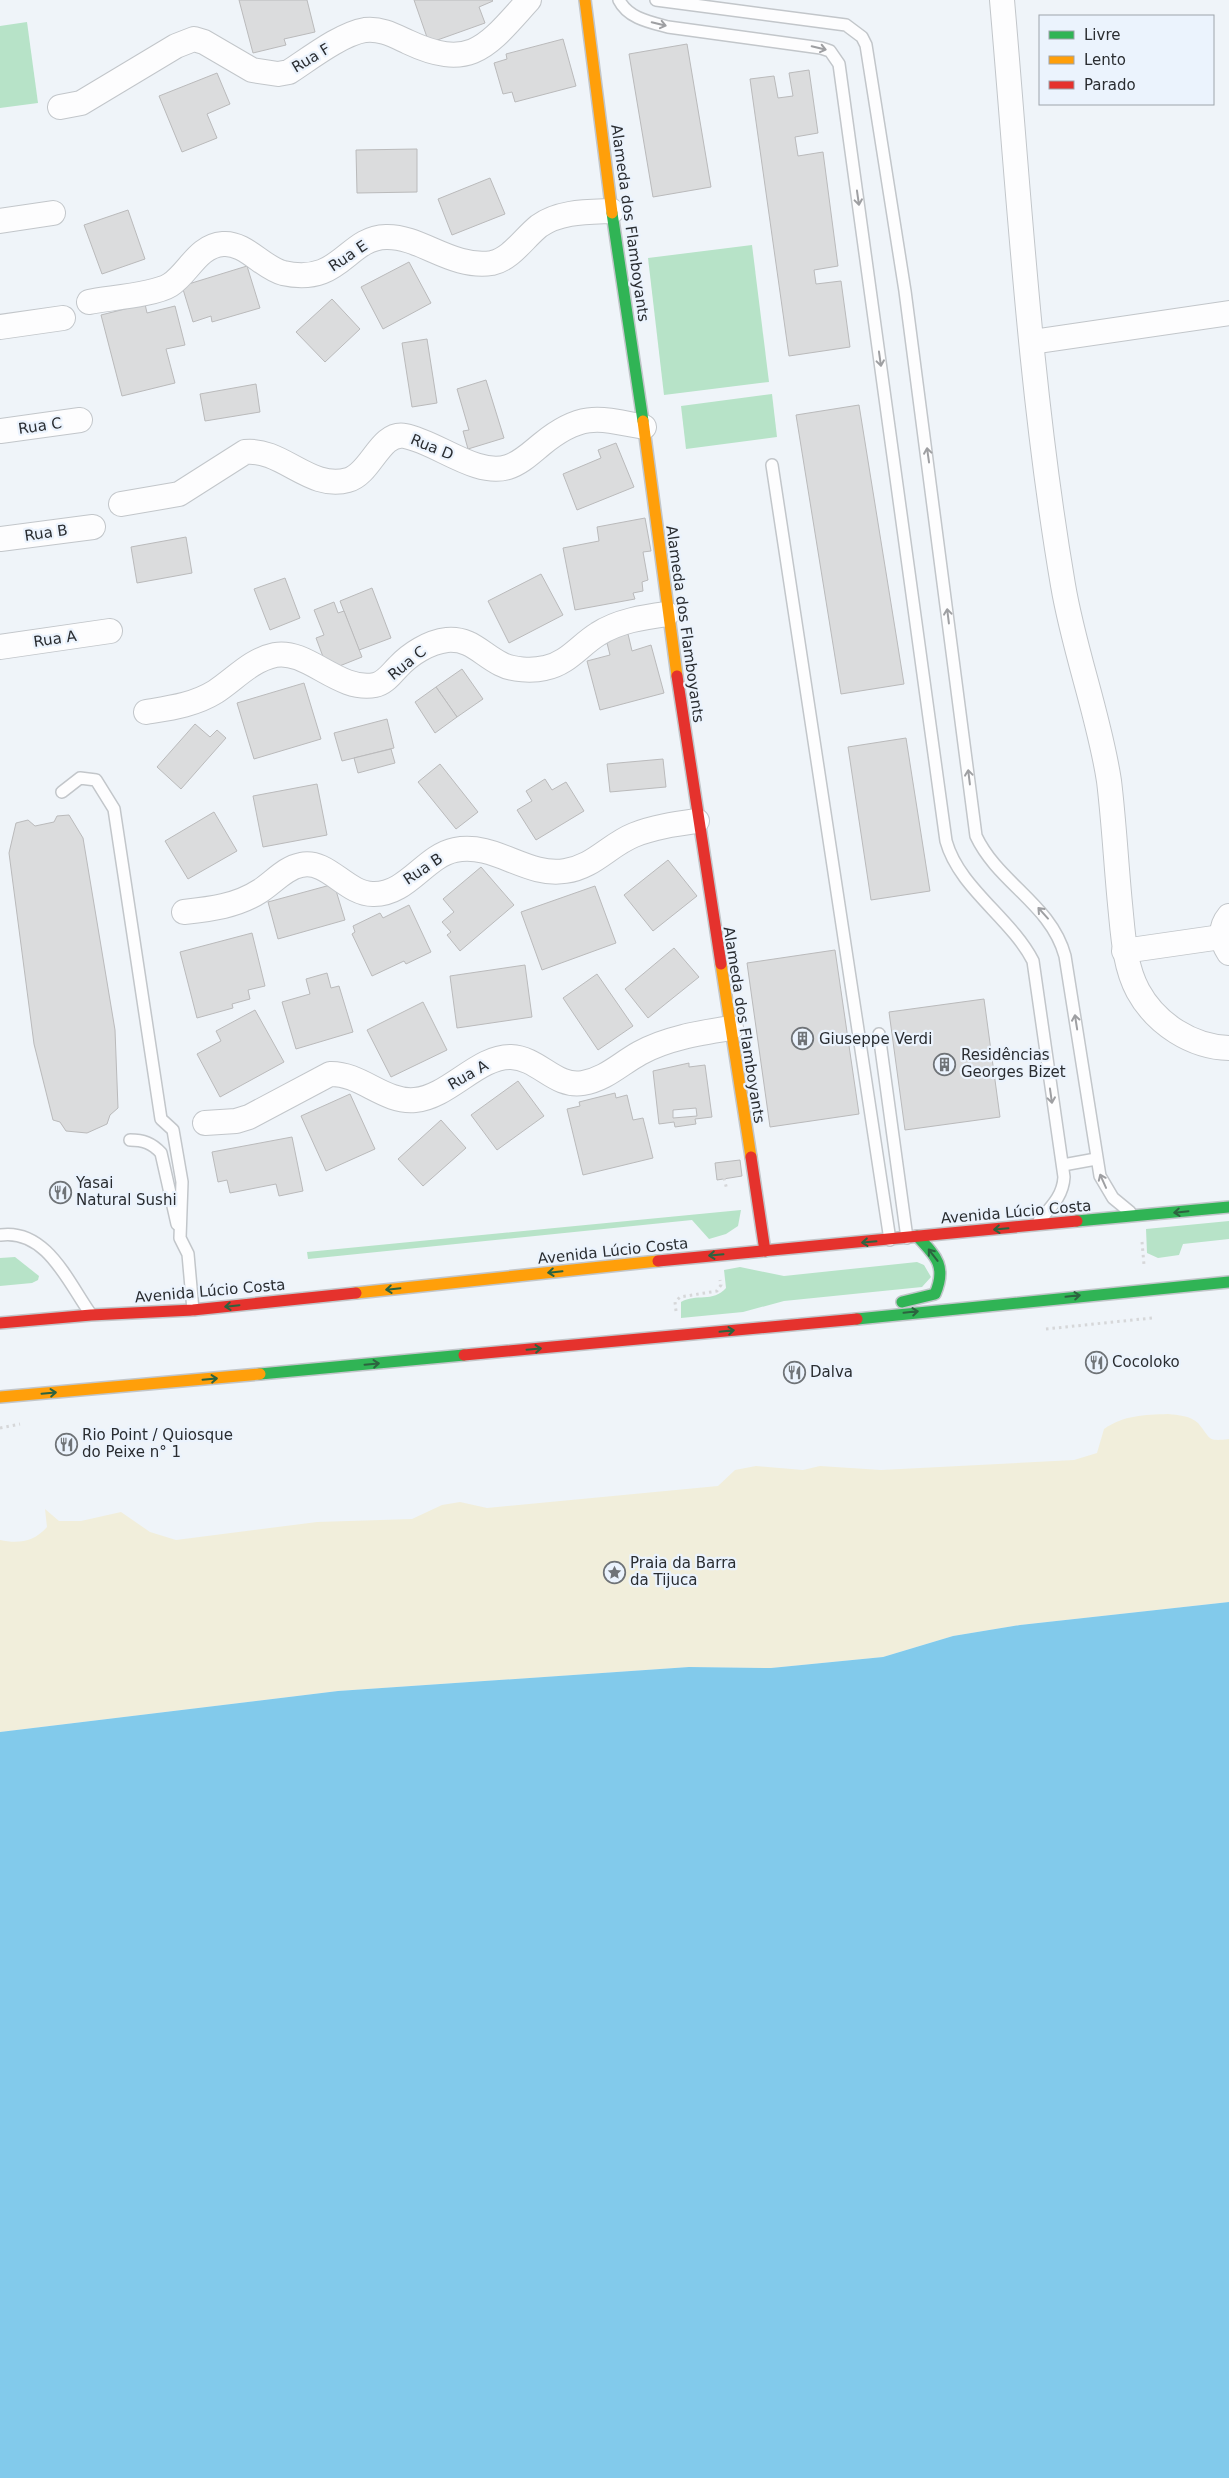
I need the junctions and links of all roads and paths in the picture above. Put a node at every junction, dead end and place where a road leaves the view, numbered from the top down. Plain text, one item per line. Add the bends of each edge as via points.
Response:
1 (529, 0) edge
2 (585, 0) edge
3 (618, 0) edge
4 (656, 0) edge
5 (1002, 0) edge
6 (60, 107) dead end
7 (612, 211) junction
8 (53, 213) dead end
9 (0, 220) edge
10 (89, 302) dead end
11 (1229, 314) edge
12 (63, 318) dead end
13 (0, 327) edge
14 (1032, 342) junction
15 (80, 420) dead end
16 (644, 427) junction
17 (0, 431) edge
18 (772, 465) dead end
19 (121, 504) dead end
20 (93, 527) dead end
21 (0, 539) edge
22 (667, 614) junction
23 (110, 631) dead end
24 (0, 647) edge
25 (146, 712) dead end
26 (62, 792) dead end
27 (697, 821) junction
28 (184, 912) dead end
29 (1227, 935) edge
30 (1124, 951) junction
31 (730, 1028) junction
32 (879, 1034) dead end
33 (1229, 1048) edge
34 (205, 1123) dead end
35 (130, 1140) dead end
36 (1096, 1159) junction
37 (1063, 1165) junction
38 (1229, 1207) edge
39 (1135, 1217) junction
40 (1035, 1226) junction
41 (0, 1235) edge
42 (912, 1237) junction
43 (180, 1238) junction
44 (890, 1240) junction
45 (765, 1251) junction
46 (716, 1255) junction
47 (1229, 1282) edge
48 (193, 1310) junction
49 (91, 1315) junction
50 (828, 1320) junction
51 (0, 1323) edge
52 (679, 1336) junction
53 (0, 1398) edge

1 - 6 street, Rua F via 498,35 480,48 459,56 441,56 379,30 365,30 348,36 289,72 278,74 252,70 194,39 176,46 80,103
2 - 7 main road, Alameda dos Flamboyants
3 -> 37 lane via 622,7 644,21 821,48 830,51 839,64 946,841 956,865 1018,937 1033,961
36 -> 4 lane via 1061,939 1045,915 988,859 976,836 905,291 866,46 862,36 846,25
5 - 14 street
7 - 10 street, Rua E via 560,216 540,226 504,258 492,262 459,261 400,238 385,237 371,240 325,272 311,276 282,273 234,245 223,244 200,254 170,285
7 - 16 main road, Alameda dos Flamboyants
8 - 9 street
11 - 14 street
12 - 13 street
14 - 30 street via 1063,584 1108,780
15 - 17 street, Rua C
16 - 19 street, Rua D via 598,418 582,422 561,428 525,458 496,469 467,462 430,443 396,436 388,439 361,474 338,482 327,482 268,453 246,452 179,494
16 - 22 main road, Alameda dos Flamboyants
18 - 44 lane
20 - 21 street, Rua B
22 - 25 street, Rua C via 634,619 599,633 567,660 545,668 502,665 464,640 446,640 414,654 384,681 361,686 286,655 275,655 250,665 198,701
22 - 27 main road, Alameda dos Flamboyants
23 - 24 street, Rua A
26 - 43 lane via 80,778 96,780 114,809 162,1119 173,1130 182,1182
27 - 28 street, Rua B via 634,834 591,863 565,871 534,869 480,850 454,850 396,888 372,894 358,890 316,865 302,864 288,869 259,892 236,902 215,909
27 - 31 main road, Alameda dos Flamboyants
29 - 30 street
30 - 33 street via 1138,991 1163,1022 1189,1039
31 - 34 street, Rua A via 694,1034 656,1046 612,1073 584,1083 572,1085 559,1081 529,1061 508,1057 493,1060 422,1099 404,1100 360,1080 330,1074 249,1117
31 - 45 main road, Alameda dos Flamboyants
32 - 42 lane
35 - 43 lane via 147,1142 161,1153
36 - 37 lane
39 -> 36 lane via 1106,1188
37 - 40 lane via 1063,1188 1059,1198
38 -> 39 main road, Avenida Lúcio Costa
39 - 40 main road, Avenida Lúcio Costa
40 -> 42 main road, Avenida Lúcio Costa
41 - 49 lane via 22,1235 37,1243
42 - 44 main road, Avenida Lúcio Costa
50 -> 42 main road via 935,1294 943,1271 937,1257
43 - 48 lane via 188,1254
44 -> 45 main road, Avenida Lúcio Costa
45 -> 46 main road, Avenida Lúcio Costa
46 -> 48 main road, Avenida Lúcio Costa
46 - 52 path via 721,1286 716,1291 680,1296 675,1302
50 -> 47 main road
48 - 49 main road, Avenida Lúcio Costa
49 - 51 main road, Avenida Lúcio Costa
52 -> 50 main road
53 -> 52 main road

